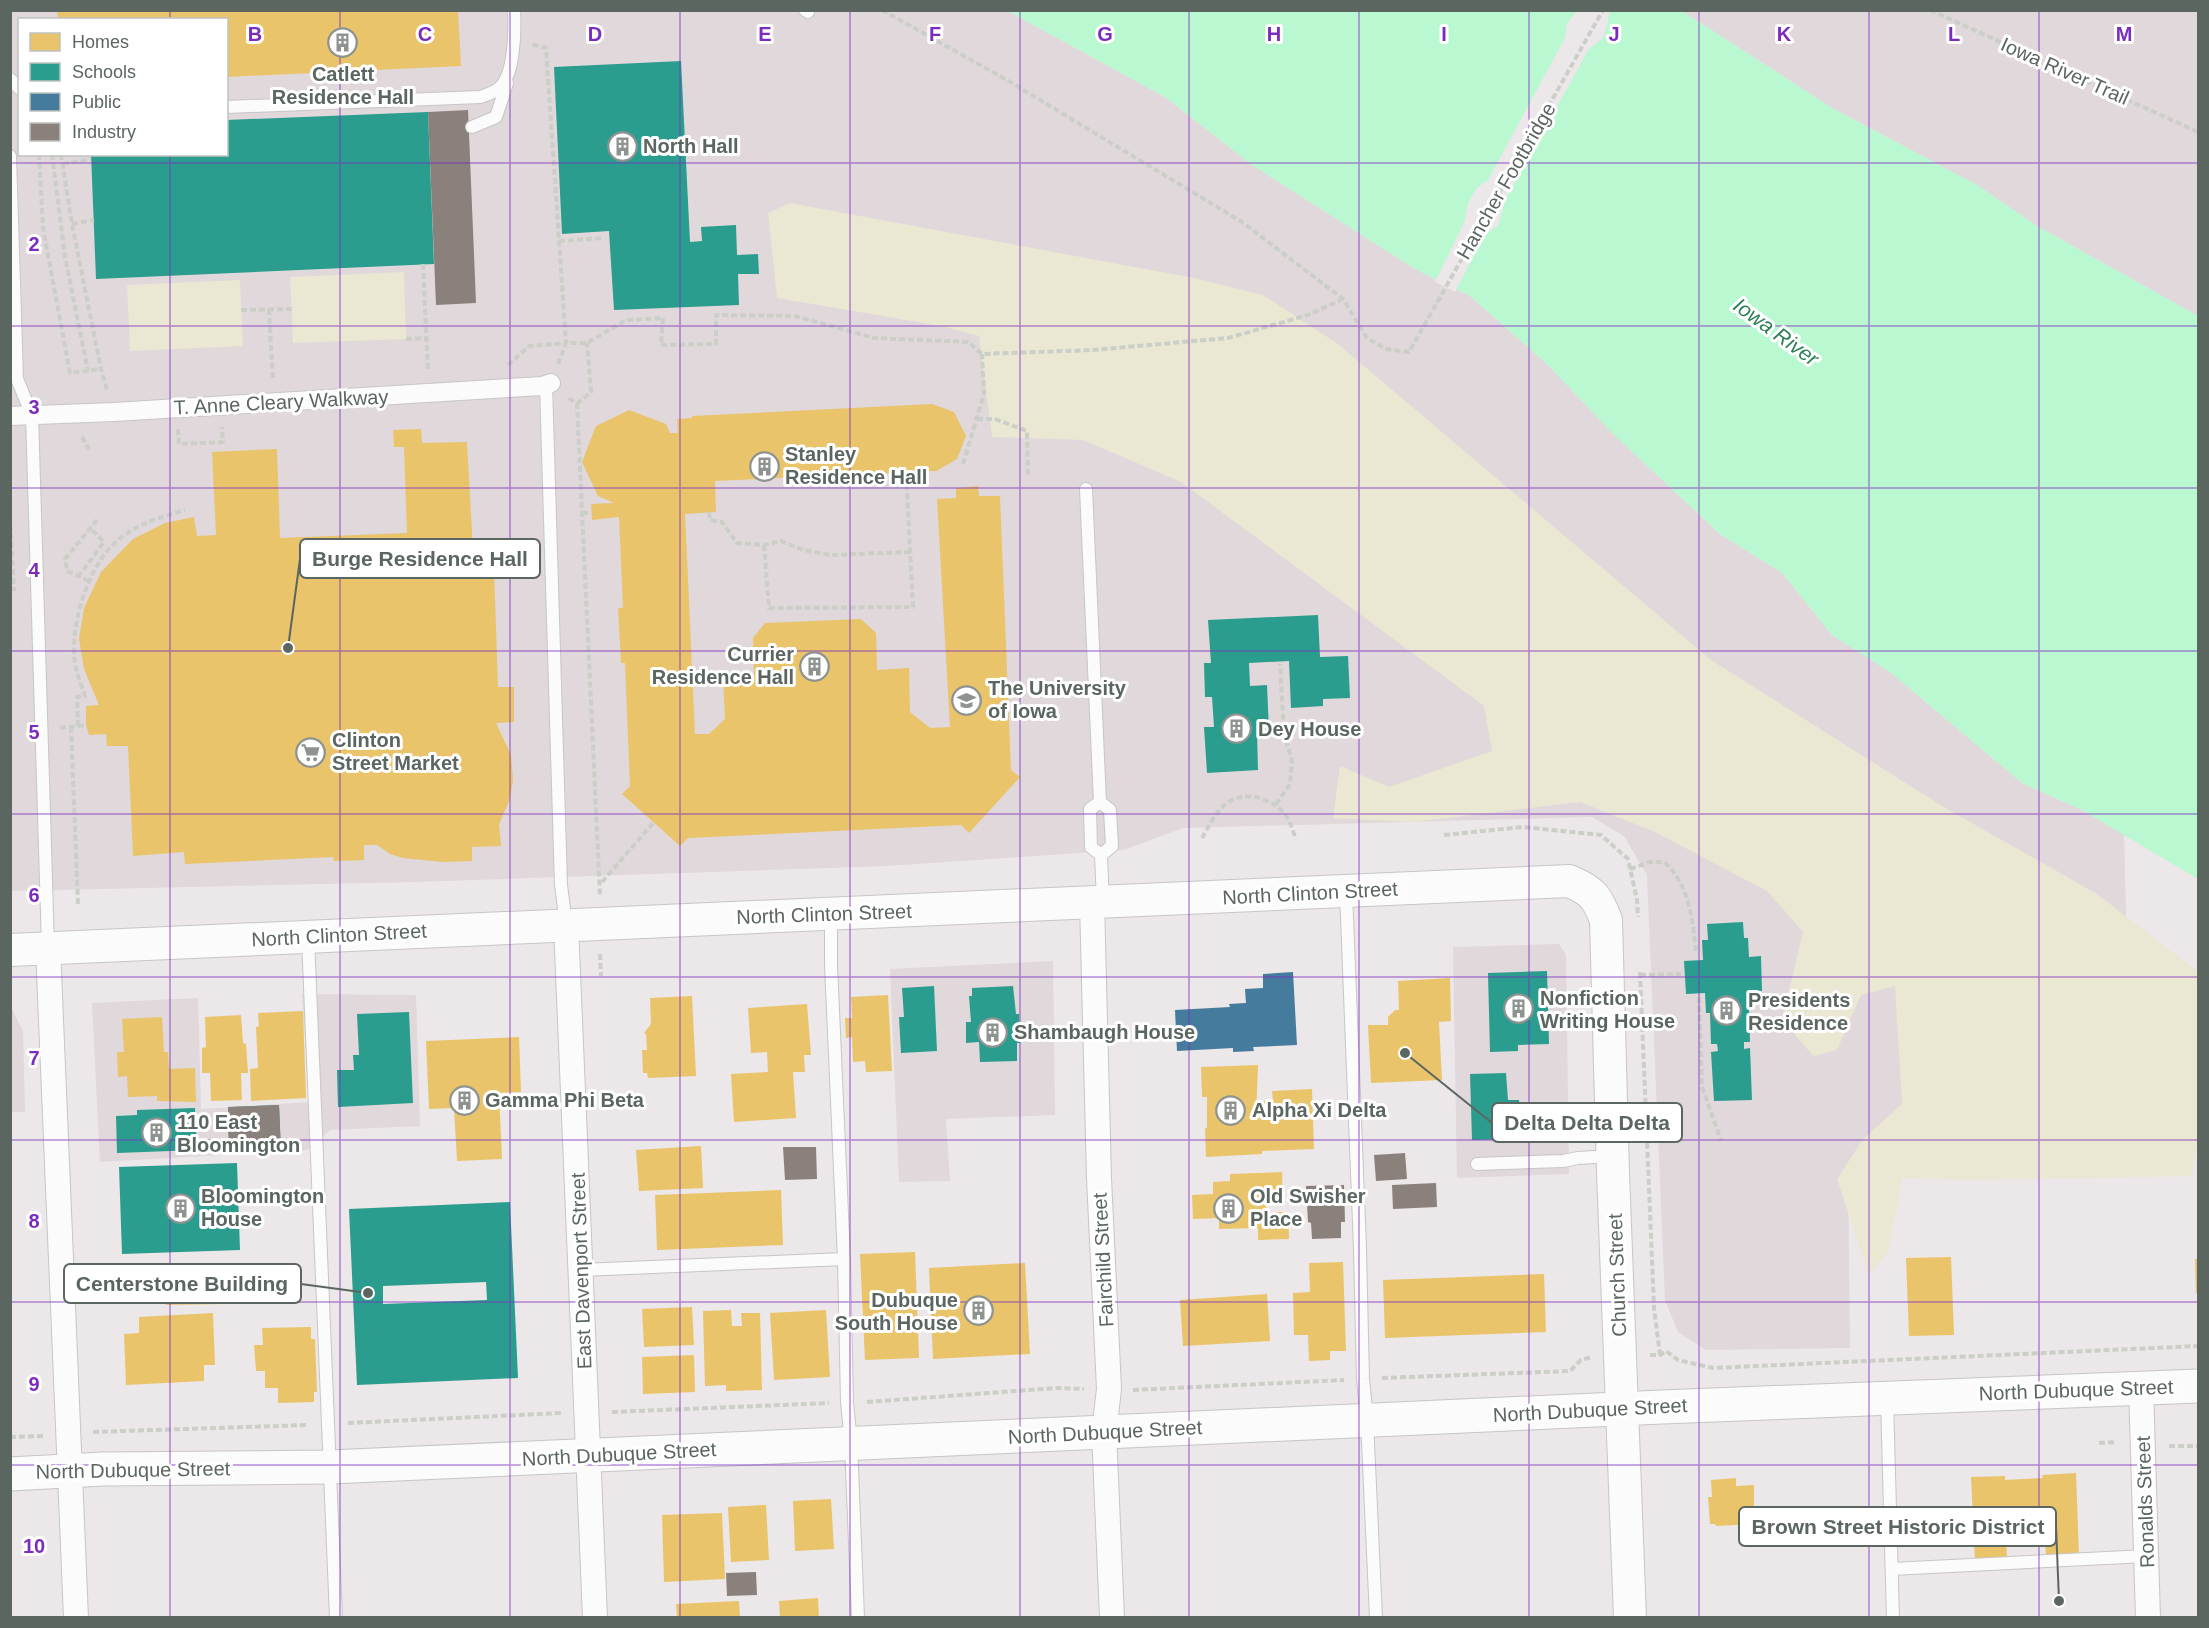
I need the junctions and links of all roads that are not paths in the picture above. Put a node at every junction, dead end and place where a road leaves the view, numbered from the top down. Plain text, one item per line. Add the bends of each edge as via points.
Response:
1 (514, 10) edge
2 (510, 70) junction
3 (228, 107) edge
4 (472, 126) dead end
5 (10, 156) edge
6 (548, 384) joint
7 (32, 415) junction
8 (10, 416) edge
9 (1086, 489) dead end
10 (1100, 802) junction
11 (1101, 855) junction
12 (1346, 891) junction
13 (1098, 902) junction
14 (831, 914) junction
15 (566, 925) junction
16 (1606, 932) joint
17 (308, 937) junction
18 (48, 948) junction
19 (10, 950) edge
20 (1612, 1156) junction
21 (1477, 1164) dead end
22 (844, 1259) junction
23 (581, 1270) junction
24 (2199, 1386) edge
25 (2141, 1387) junction
26 (1887, 1398) junction
27 (1622, 1409) junction
28 (1367, 1420) junction
29 (1104, 1432) junction
30 (851, 1443) junction
31 (588, 1455) junction
32 (330, 1467) junction
33 (70, 1471) junction
34 (10, 1474) edge
35 (2146, 1556) junction
36 (1892, 1569) junction
37 (76, 1617) edge
38 (336, 1617) edge
39 (595, 1617) edge
40 (858, 1617) edge
41 (1112, 1617) edge
42 (1376, 1617) edge
43 (1630, 1617) edge
44 (1893, 1617) edge
45 (2148, 1617) edge

1 - 2 lane
2 - 3 lane via 499,89 480,97
2 - 4 lane via 496,117
5 - 7 lane via 18,379
6 - 7 street, T. Anne Cleary Walkway
6 - 15 lane via 561,885
7 - 8 street, T. Anne Cleary Walkway
7 - 18 lane
9 - 10 lane
10 - 11 lane via 1110,810 1112,846
10 - 11 lane via 1090,809 1090,839 1091,847
11 - 13 lane
12 - 13 street, North Clinton Street
12 - 16 street, North Clinton Street via 1569,881 1586,888 1599,900
12 - 28 lane
13 - 14 street, North Clinton Street
13 - 29 street, Fairchild Street via 1099,1178 1109,1389
14 - 15 street, North Clinton Street
14 - 22 lane
15 - 17 street, North Clinton Street
15 - 23 street, East Davenport Street
16 - 20 street, Church Street
17 - 18 street, North Clinton Street
17 - 32 lane
18 - 19 street, North Clinton Street
18 - 33 street
20 - 21 lane
20 - 27 street, Church Street
22 - 23 lane
22 - 30 lane
23 - 31 street, East Davenport Street
24 - 25 main road, North Dubuque Street
25 - 26 main road, North Dubuque Street
25 - 35 street, Ronalds Street
26 - 27 main road, North Dubuque Street
26 - 36 lane
27 - 28 main road, North Dubuque Street
27 - 43 street, Church Street
28 - 29 main road, North Dubuque Street
28 - 42 lane
29 - 30 main road, North Dubuque Street
29 - 41 street, Fairchild Street
30 - 31 main road, North Dubuque Street
30 - 40 lane
31 - 32 main road, North Dubuque Street
31 - 39 street, East Davenport Street
32 - 33 main road, North Dubuque Street
32 - 38 lane
33 - 34 main road, North Dubuque Street
33 - 37 street
35 - 36 lane
35 - 45 street, Ronalds Street
36 - 44 lane

